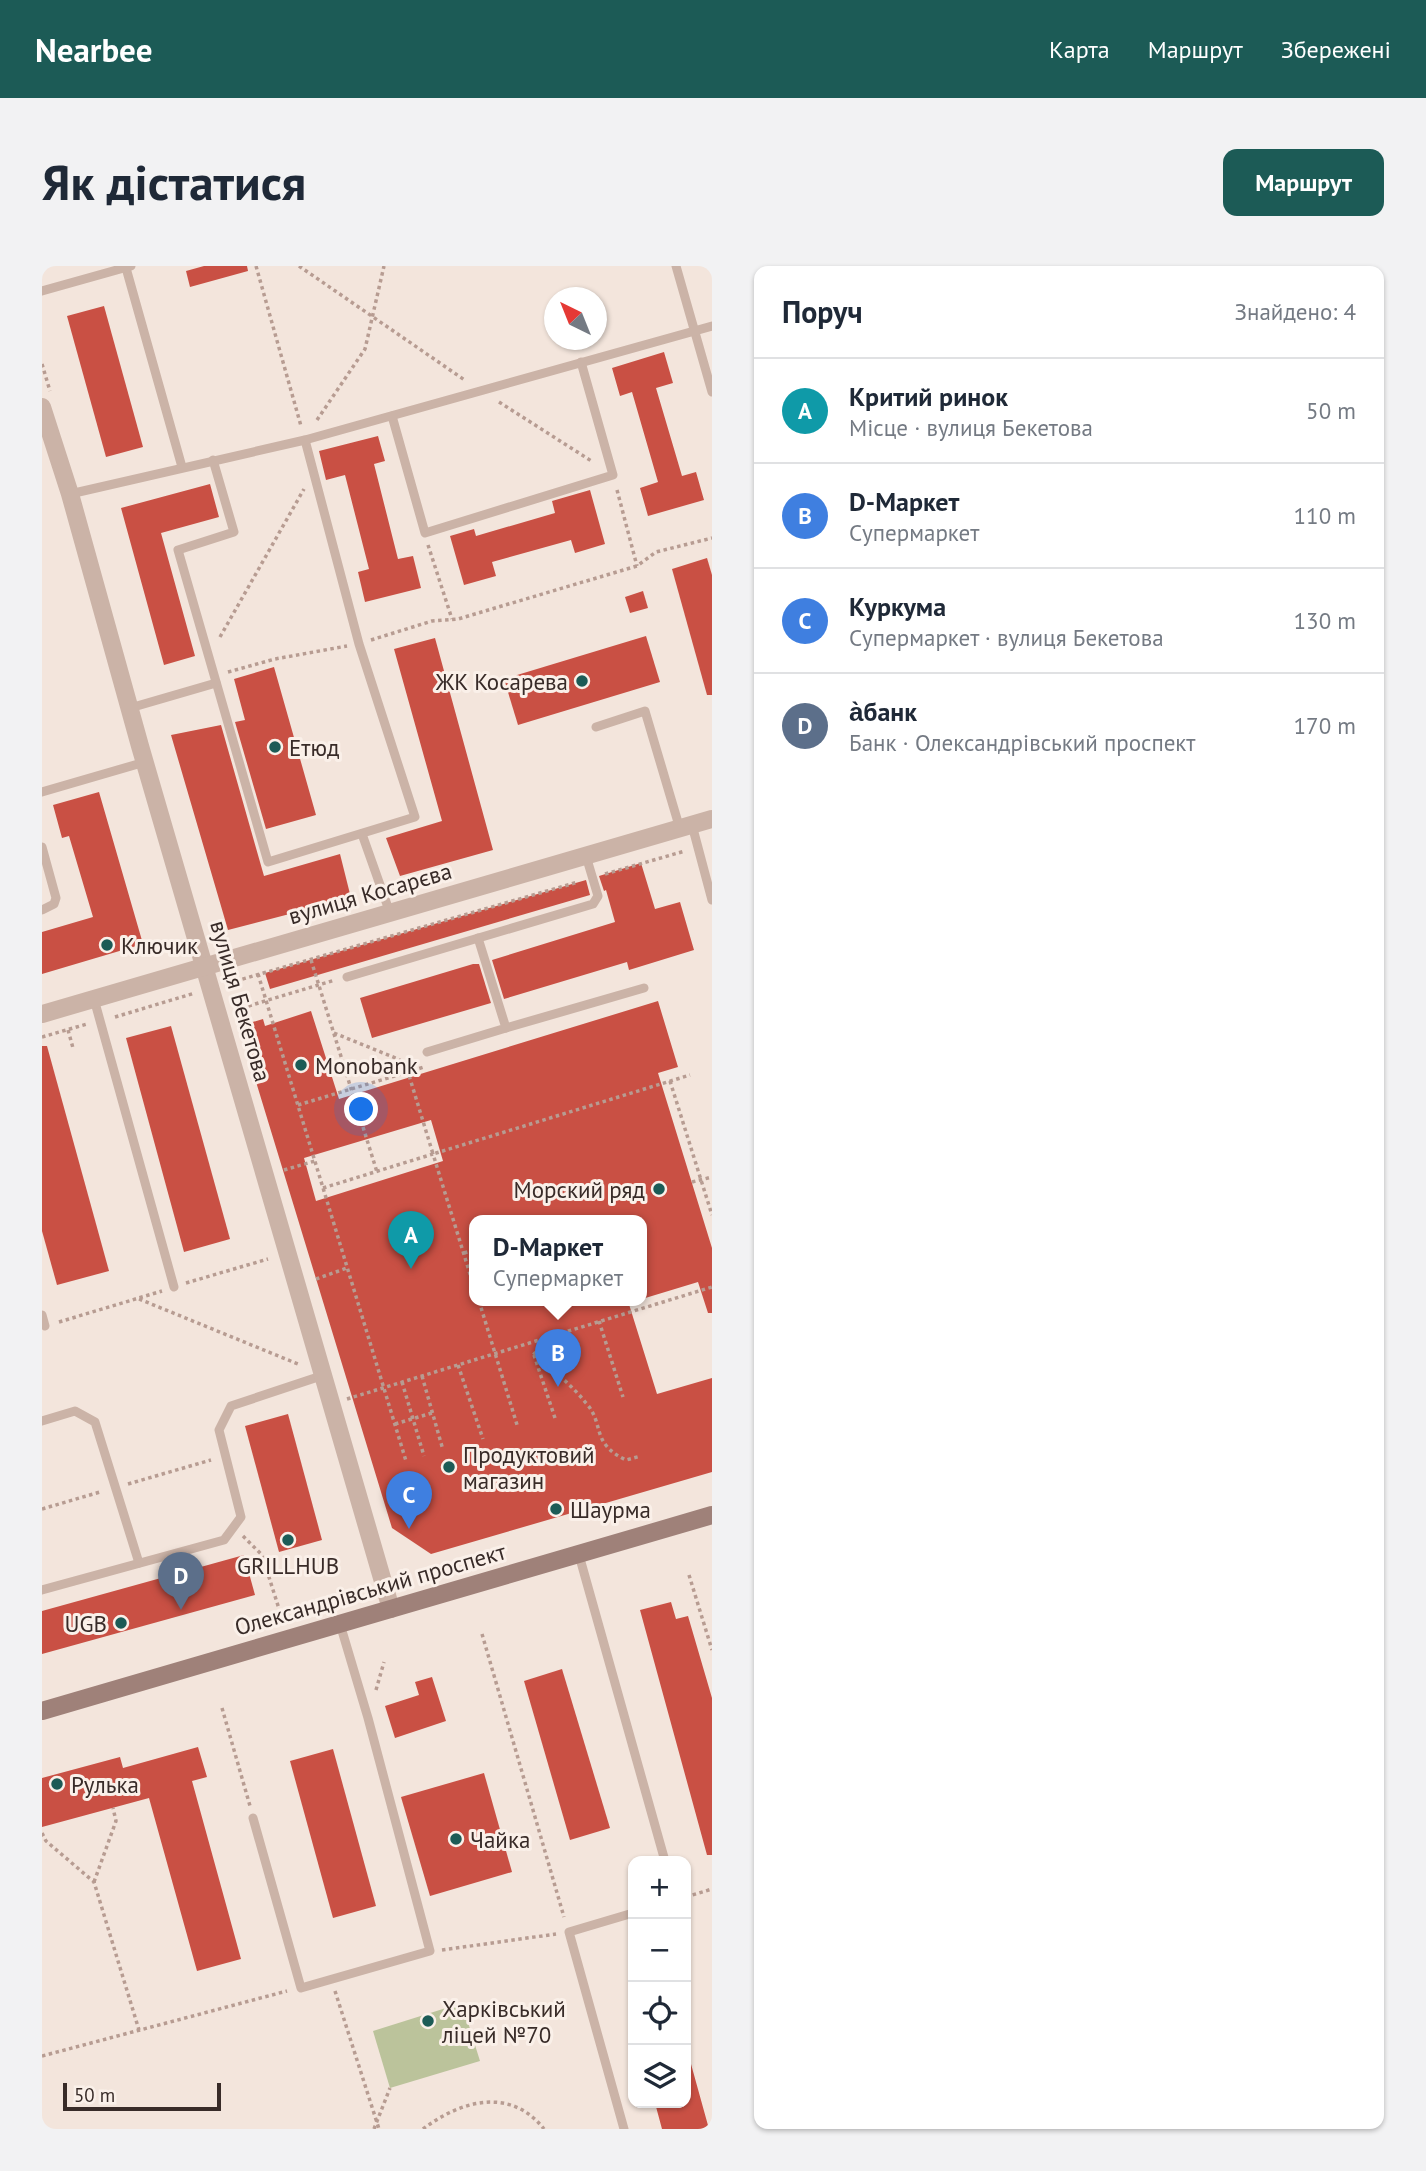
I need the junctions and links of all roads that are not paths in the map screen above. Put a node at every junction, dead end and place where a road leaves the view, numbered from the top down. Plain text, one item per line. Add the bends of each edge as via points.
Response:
1 (676, 266) edge
2 (129, 267) edge
3 (42, 291) edge
4 (712, 326) edge
5 (695, 330) junction
6 (581, 362) junction
7 (712, 392) edge
8 (42, 407) edge
9 (391, 416) junction
10 (305, 440) junction
11 (213, 460) junction
12 (182, 467) junction
13 (70, 494) junction
14 (216, 683) junction
15 (130, 708) junction
16 (596, 727) dead end
17 (145, 762) junction
18 (42, 792) edge
19 (712, 819) edge
20 (686, 827) junction
21 (362, 834) junction
22 (42, 847) edge
23 (586, 856) junction
24 (712, 900) edge
25 (42, 910) edge
26 (390, 913) junction
27 (478, 938) junction
28 (206, 966) junction
29 (347, 977) road end
30 (644, 988) dead end
31 (94, 999) junction
32 (42, 1014) edge
33 (506, 1028) junction
34 (427, 1052) dead end
35 (174, 1287) road end
36 (42, 1315) edge
37 (45, 1326) road end
38 (324, 1375) junction
39 (42, 1420) edge
40 (712, 1515) edge
41 (579, 1555) junction
42 (139, 1563) junction
43 (42, 1590) edge
44 (391, 1609) junction
45 (340, 1624) junction
46 (42, 1710) edge
47 (253, 1818) road end
48 (664, 1856) edge
49 (628, 1915) edge
50 (624, 2129) edge

1 - 5 lane
2 - 3 lane
2 - 12 lane
4 - 5 lane
5 - 6 lane
5 - 7 lane
6 - 9 lane
6 - 9 lane via 613,475 425,533
8 - 13 street, вулиця Бекетова
9 - 10 lane
10 - 11 lane
10 - 21 lane via 359,644 415,817
11 - 12 lane
11 - 14 lane via 234,532 178,550
12 - 13 lane
13 - 15 street, вулиця Бекетова
14 - 15 lane
14 - 21 lane via 268,862
15 - 17 street, вулиця Бекетова
16 - 20 lane via 645,711
17 - 18 lane
17 - 28 street, вулиця Бекетова
19 - 20 street, вулиця Косарєва
20 - 23 street, вулиця Косарєва
20 - 24 lane
21 - 26 lane
22 - 25 lane via 56,898
23 - 26 street, вулиця Косарєва
23 - 27 lane via 598,896 593,904
26 - 28 street, вулиця Косарєва
27 - 29 lane
27 - 33 lane
28 - 31 street, вулиця Косарєва
28 - 38 street, вулиця Бекетова
30 - 33 lane
31 - 32 street, вулиця Косарєва
31 - 35 lane
33 - 34 lane
36 - 37 lane
38 - 42 lane via 231,1406 219,1430 241,1517 225,1540
38 - 44 street, вулиця Бекетова
39 - 42 lane via 75,1411 95,1422
40 - 41 main road, Олександрівський проспект
41 - 44 main road, Олександрівський проспект
41 - 48 lane
42 - 43 lane
44 - 45 main road, Олександрівський проспект
45 - 46 main road, Олександрівський проспект
45 - 47 lane via 430,1951 302,1988
49 - 50 lane via 569,1933

